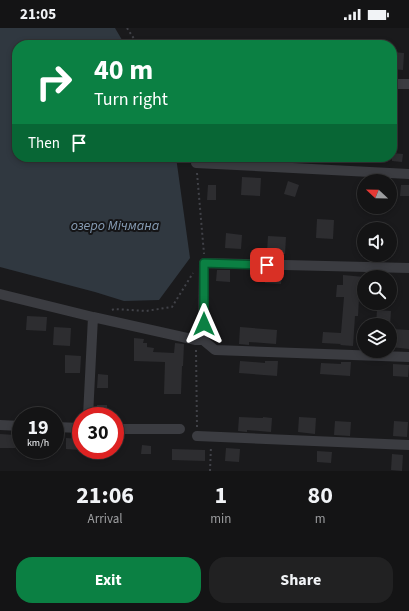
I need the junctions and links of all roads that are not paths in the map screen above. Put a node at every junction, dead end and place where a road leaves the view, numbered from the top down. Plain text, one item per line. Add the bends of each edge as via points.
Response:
1 (397, 84) edge
2 (409, 84) edge
3 (196, 163) road end
4 (409, 174) edge
5 (409, 268) edge
6 (0, 294) edge
7 (97, 318) junction
8 (200, 340) junction
9 (409, 357) edge
10 (89, 407) edge
11 (0, 425) edge
12 (12, 426) edge
13 (124, 429) edge
14 (180, 429) dead end
15 (197, 436) road end
16 (409, 445) edge

1 - 2 street
3 - 4 street
5 - 8 street via 201,261
6 - 7 street
7 - 8 street
7 - 10 street
8 - 9 street via 215,350
11 - 12 street
13 - 14 street
15 - 16 street

